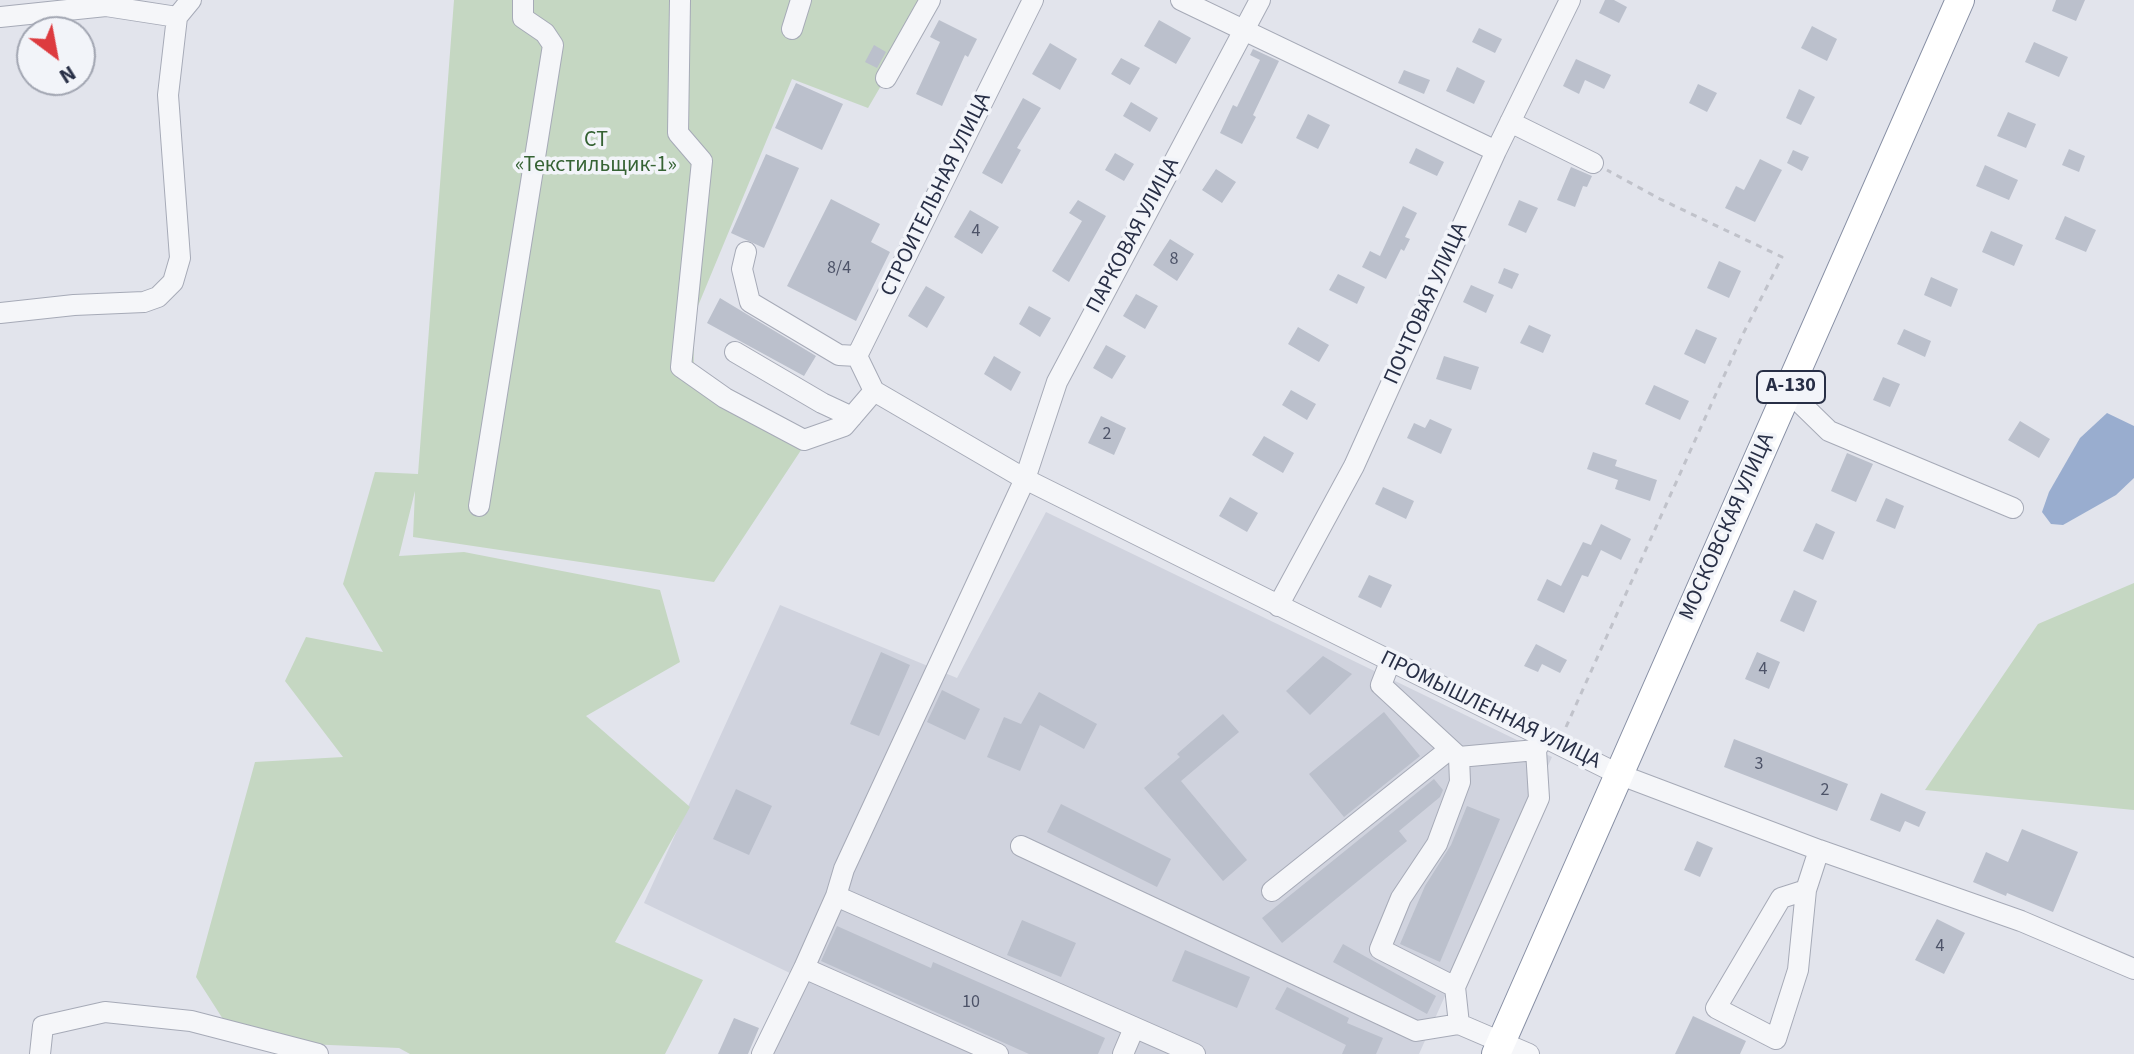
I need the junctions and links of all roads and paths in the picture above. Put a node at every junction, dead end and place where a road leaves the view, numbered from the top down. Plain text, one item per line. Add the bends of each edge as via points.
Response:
1 (191, 0) edge
2 (523, 0) edge
3 (680, 0) edge
4 (801, 0) edge
5 (930, 0) edge
6 (1033, 0) edge
7 (1181, 0) edge
8 (1260, 0) edge
9 (1570, 0) edge
10 (1960, 0) edge
11 (0, 17) edge
12 (177, 17) junction
13 (792, 29) dead end
14 (1245, 30) junction
15 (886, 78) dead end
16 (1510, 122) junction
17 (1496, 151) junction
18 (1593, 163) joint
19 (746, 252) dead end
20 (0, 313) edge
21 (735, 352) dead end
22 (857, 356) junction
23 (874, 391) junction
24 (1789, 392) junction
25 (852, 417) junction
26 (1025, 479) junction
27 (479, 506) dead end
28 (2013, 508) dead end
29 (1278, 606) junction
30 (1390, 662) junction
31 (1545, 744) junction
32 (1454, 753) junction
33 (1618, 774) junction
34 (1021, 846) dead end
35 (1819, 850) junction
36 (1806, 890) junction
37 (1272, 891) dead end
38 (836, 896) junction
39 (804, 968) junction
40 (2134, 969) edge
41 (1455, 987) junction
42 (1459, 1024) junction
43 (1134, 1028) junction
44 (1499, 1048) edge
45 (40, 1054) edge
46 (318, 1054) edge
47 (762, 1054) edge
48 (998, 1054) edge
49 (1123, 1054) edge
50 (1195, 1054) edge
51 (1529, 1054) edge

1 - 12 street
2 - 27 street via 523,18 553,45
3 - 25 street via 678,133 702,161 681,367 725,398 804,440 844,426
4 - 13 street
5 - 15 street
6 - 22 street, СТРОИТЕЛЬНАЯ УЛИЦА
7 - 14 street
8 - 14 street, ПАРКОВАЯ УЛИЦА
9 - 16 street, ПОЧТОВАЯ УЛИЦА
10 - 24 highway, МОСКОВСКАЯ УЛИЦА / А-130
11 - 12 street via 106,6
12 - 20 street via 168,95 180,258 173,282 144,302
14 - 17 street
14 - 26 street, ПАРКОВАЯ УЛИЦА via 1057,382
16 - 17 street, ПОЧТОВАЯ УЛИЦА
16 - 18 street
17 - 29 street, ПОЧТОВАЯ УЛИЦА via 1354,466
18 - 31 path via 1782,257 1579,700
19 - 22 street via 742,269 750,302 839,355
21 - 25 street
22 - 23 street
23 - 25 street
23 - 26 street, ПРОМЫШЛЕННАЯ УЛИЦА
24 - 28 street via 1829,431
24 - 33 highway, МОСКОВСКАЯ УЛИЦА / А-130
26 - 29 street, ПРОМЫШЛЕННАЯ УЛИЦА
26 - 38 street, ПАРКОВАЯ УЛИЦА
29 - 30 street, ПРОМЫШЛЕННАЯ УЛИЦА
30 - 31 street, ПРОМЫШЛЕННАЯ УЛИЦА
30 - 32 street via 1381,685
31 - 32 street
31 - 33 street, ПРОМЫШЛЕННАЯ УЛИЦА
31 - 41 street via 1539,798
32 - 37 street
32 - 41 street via 1460,782 1437,844 1401,898 1380,949
33 - 35 street, ПРОМЫШЛЕННАЯ УЛИЦА
33 - 44 highway, МОСКОВСКАЯ УЛИЦА / А-130
34 - 42 street via 1416,1031
35 - 36 street
35 - 40 street, ПРОМЫШЛЕННАЯ УЛИЦА via 2021,921
36 - 36 street via 1781,898 1716,1008 1776,1039 1798,970
38 - 39 street, ПАРКОВАЯ УЛИЦА
38 - 43 street
39 - 47 street, ПАРКОВАЯ УЛИЦА
39 - 48 street
41 - 42 street
42 - 44 street
43 - 49 street
43 - 50 street
44 - 51 street
45 - 46 street via 43,1026 105,1012 191,1021

